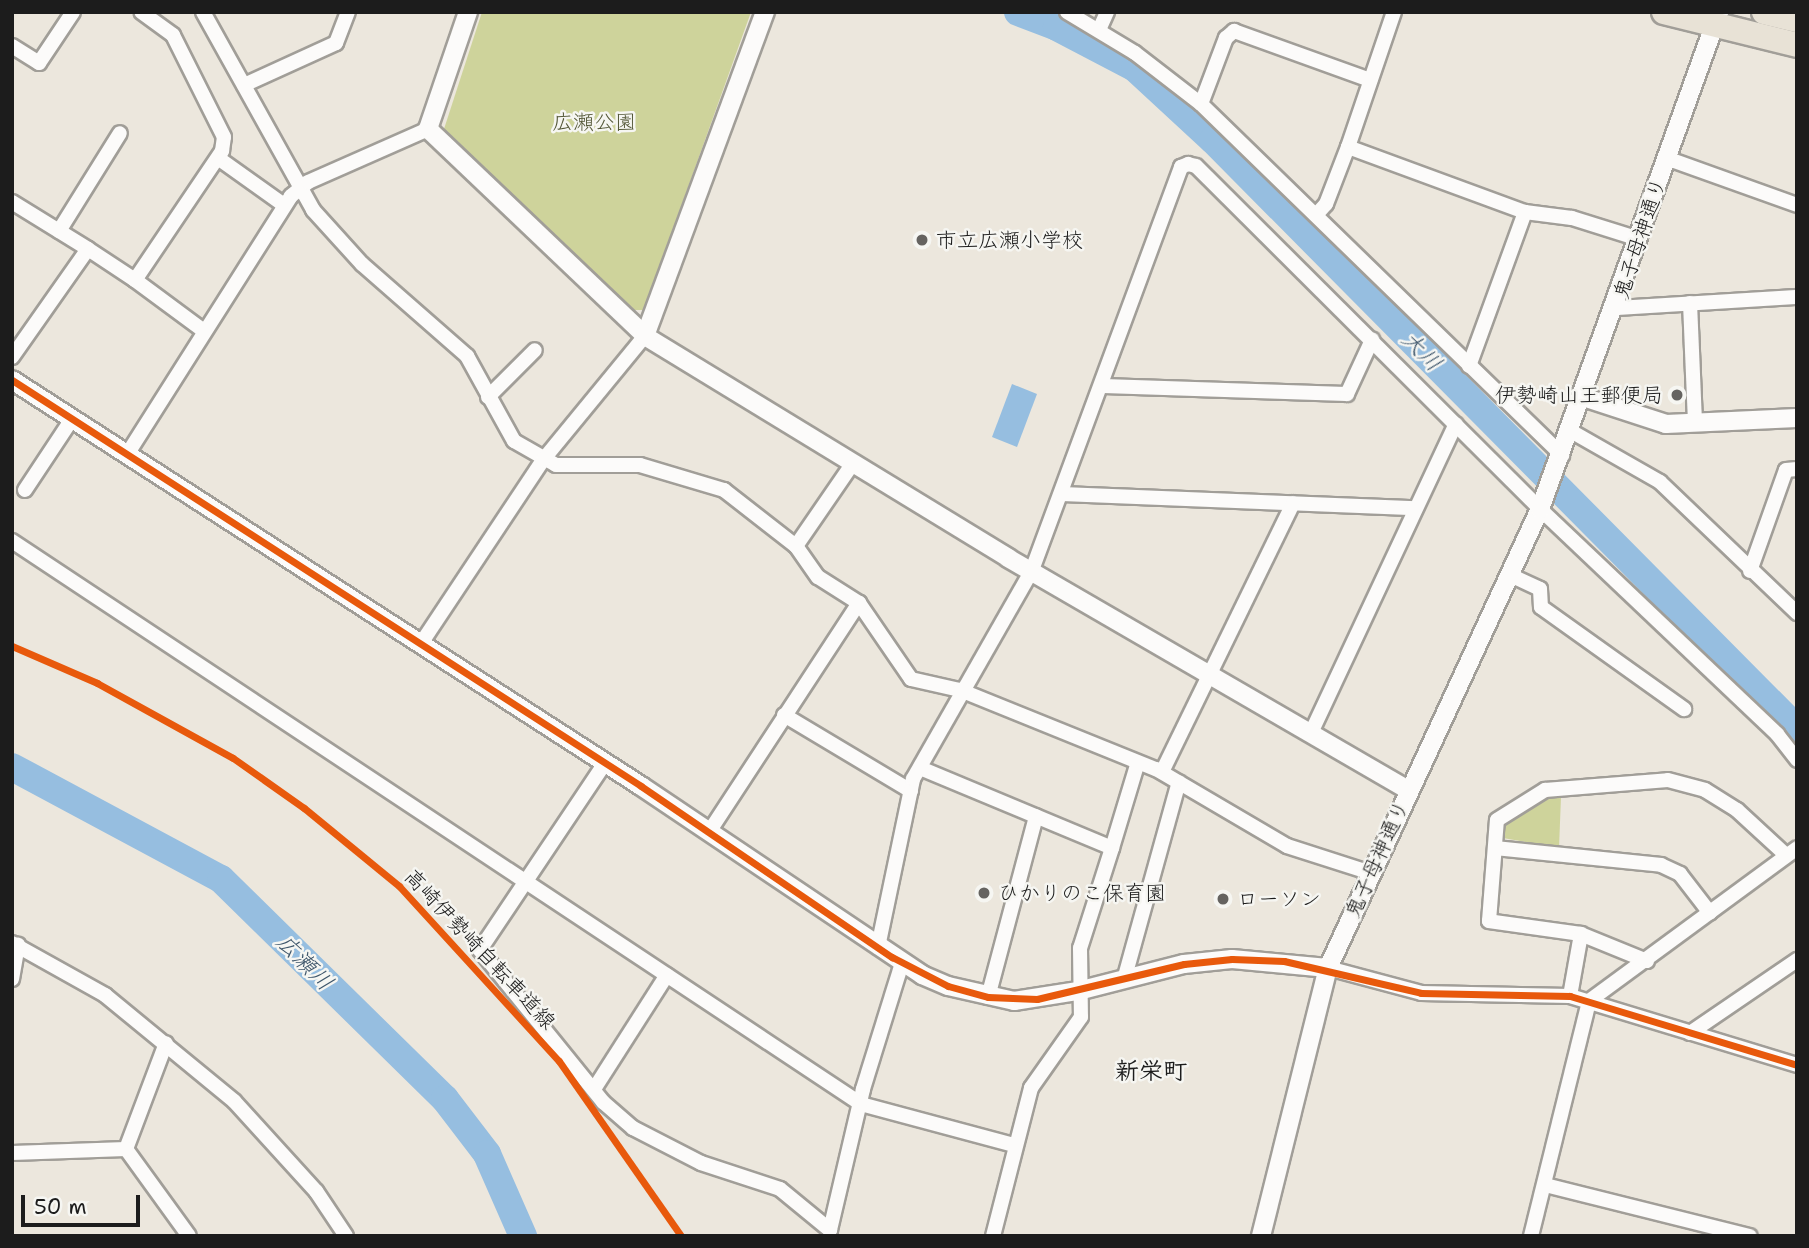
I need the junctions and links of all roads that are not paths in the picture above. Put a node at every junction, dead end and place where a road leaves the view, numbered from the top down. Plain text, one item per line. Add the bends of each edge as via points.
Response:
1 (73, 12) edge
2 (141, 12) edge
3 (203, 12) edge
4 (348, 12) edge
5 (468, 12) edge
6 (765, 12) edge
7 (1067, 12) edge
8 (1107, 12) edge
9 (1394, 12) edge
10 (1664, 12) edge
11 (1765, 12) edge
12 (1717, 18) edge
13 (1797, 20) edge
14 (1099, 30) junction
15 (1797, 45) edge
16 (12, 46) edge
17 (1370, 80) junction
18 (244, 85) junction
19 (1201, 104) junction
20 (428, 130) junction
21 (120, 133) dead end
22 (1348, 147) junction
23 (218, 158) junction
24 (1666, 158) junction
25 (299, 188) junction
26 (12, 202) edge
27 (284, 205) junction
28 (1797, 205) edge
29 (1525, 212) junction
30 (1317, 215) junction
31 (59, 231) junction
32 (1639, 239) junction
33 (88, 249) junction
34 (135, 280) junction
35 (1797, 297) edge
36 (1690, 303) junction
37 (1616, 308) junction
38 (204, 331) junction
39 (646, 336) junction
40 (1372, 340) junction
41 (535, 350) dead end
42 (12, 357) edge
43 (1469, 366) junction
44 (12, 380) edge
45 (1103, 386) junction
46 (488, 397) junction
47 (1583, 397) junction
48 (1797, 418) edge
49 (72, 419) junction
50 (1695, 423) junction
51 (1457, 424) junction
52 (1569, 430) junction
53 (128, 453) junction
54 (1560, 459) junction
55 (543, 460) junction
56 (853, 463) junction
57 (1797, 469) edge
58 (25, 490) dead end
59 (1063, 494) junction
60 (1293, 503) junction
61 (1541, 504) junction
62 (1415, 508) junction
63 (12, 541) edge
64 (796, 546) junction
65 (1032, 570) junction
66 (1750, 572) junction
67 (1510, 575) junction
68 (859, 603) junction
69 (1797, 613) edge
70 (421, 645) junction
71 (1213, 676) junction
72 (960, 690) junction
73 (1684, 709) dead end
74 (784, 715) junction
75 (1311, 733) junction
76 (1797, 760) edge
77 (605, 763) junction
78 (1137, 765) junction
79 (920, 768) junction
80 (1162, 772) junction
81 (1179, 782) junction
82 (1408, 790) junction
83 (911, 791) junction
84 (1036, 816) junction
85 (709, 832) junction
86 (1112, 848) junction
87 (1495, 848) junction
88 (1792, 851) edge
89 (1371, 873) junction
90 (525, 881) junction
91 (1710, 912) junction
92 (1581, 934) junction
93 (15, 944) edge
94 (878, 947) junction
95 (1797, 960) edge
96 (1647, 961) junction
97 (902, 963) junction
98 (1328, 968) junction
99 (667, 975) junction
100 (12, 979) edge
101 (1124, 980) junction
102 (1078, 991) junction
103 (1570, 996) junction
104 (988, 997) junction
105 (1589, 1001) junction
106 (1690, 1033) junction
107 (166, 1043) junction
108 (1797, 1065) edge
109 (594, 1089) junction
110 (861, 1104) junction
111 (1014, 1145) junction
112 (126, 1149) junction
113 (12, 1153) edge
114 (1545, 1185) junction
115 (832, 1234) edge
116 (995, 1235) edge
117 (189, 1236) edge
118 (346, 1236) edge
119 (1261, 1236) edge
120 (1531, 1236) edge
121 (1750, 1236) edge

1 - 16 street via 39,62
2 - 23 street via 173,34 224,138
3 - 18 street
4 - 18 street via 337,43
5 - 20 street
6 - 39 street
7 - 14 street
8 - 14 street
9 - 17 street
10 - 12 highway
11 - 13 highway
12 - 15 highway
12 - 24 street, 鬼子母神通り
14 - 19 street
17 - 19 street via 1234,32 1226,38
17 - 22 street
18 - 25 street
19 - 30 street
20 - 25 street
20 - 39 street
21 - 31 street
22 - 29 street
22 - 30 street via 1326,204
23 - 27 street
23 - 34 street
24 - 28 street
24 - 32 street, 鬼子母神通り
25 - 27 street
25 - 46 street via 362,264 467,356
26 - 31 street
27 - 38 street
29 - 32 street via 1572,218
29 - 43 street
30 - 43 street
31 - 33 street
32 - 37 street, 鬼子母神通り
33 - 34 street
33 - 42 street
34 - 38 street
35 - 36 street
36 - 37 street
36 - 50 street
37 - 47 street, 鬼子母神通り
38 - 53 street
39 - 55 street
39 - 56 street
40 - 45 street via 1347,394
40 - 45 street via 1188,163 1181,167
40 - 51 street
41 - 46 street
43 - 54 street
44 - 49 street
45 - 59 street
46 - 55 street via 509,436
47 - 50 street via 1652,422
47 - 52 street, 鬼子母神通り
48 - 50 street
49 - 53 street
49 - 58 street
51 - 61 street
51 - 62 street
52 - 54 street, 鬼子母神通り
52 - 66 street via 1660,482
53 - 70 street
54 - 61 street, 鬼子母神通り
55 - 64 street via 556,465 640,465 724,490
55 - 70 street
56 - 64 street
56 - 65 street
57 - 66 street via 1786,470
59 - 60 street
59 - 65 street
60 - 62 street
60 - 71 street
61 - 67 street, 鬼子母神通り
61 - 76 street via 1777,734
62 - 75 street
63 - 90 street
64 - 68 street via 818,577
65 - 71 street
65 - 72 street
66 - 69 street
67 - 73 street via 1540,589 1541,607
67 - 82 street, 鬼子母神通り
68 - 72 street via 911,679
68 - 74 street
70 - 77 street
71 - 75 street
71 - 80 street
72 - 78 street
72 - 79 street
74 - 83 street
74 - 85 street
75 - 82 street
77 - 85 street
77 - 90 street
78 - 80 street
78 - 86 street
79 - 83 street
79 - 84 street
80 - 81 street
81 - 89 street via 1287,846
81 - 101 street
82 - 89 street, 鬼子母神通り
83 - 94 street
84 - 86 street
84 - 104 street
85 - 94 street
86 - 102 street via 1080,948
87 - 88 street via 1497,820 1545,790 1668,780 1705,790
87 - 91 street via 1661,865 1680,874
87 - 92 street via 1489,921
88 - 91 street
89 - 98 street, 鬼子母神通り
90 - 99 street
90 - 109 street via 480,950
91 - 96 street
92 - 96 street
92 - 103 street
93 - 100 street
93 - 107 street via 105,995
94 - 97 street
95 - 106 street
96 - 105 street
97 - 104 street via 948,986
97 - 110 street
98 - 101 street via 1232,959 1184,964
98 - 103 street via 1421,993
98 - 119 street, 鬼子母神通り
99 - 109 street
99 - 110 street
101 - 102 street
102 - 104 street via 1025,1000
102 - 111 street via 1081,1017 1031,1088
103 - 105 street
105 - 106 street
105 - 114 street
106 - 108 street
107 - 112 street
107 - 118 street via 246,1112 316,1191
109 - 115 street via 640,1133 701,1163 780,1189
110 - 111 street
110 - 115 street
111 - 116 street
112 - 113 street
112 - 117 street
114 - 120 street
114 - 121 street

